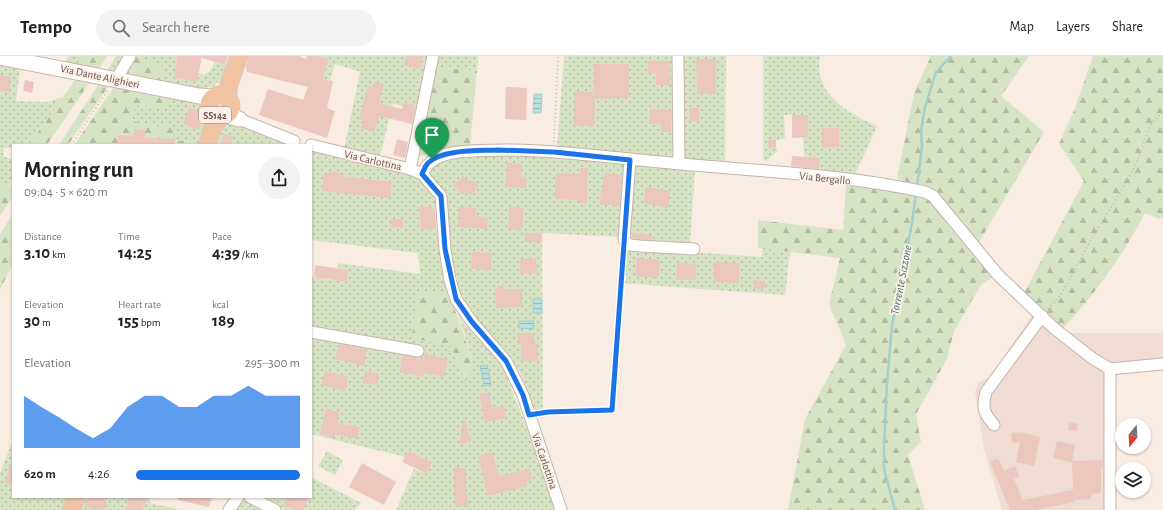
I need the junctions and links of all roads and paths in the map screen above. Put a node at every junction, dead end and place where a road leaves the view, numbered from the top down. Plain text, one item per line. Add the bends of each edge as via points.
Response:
1 (130, 56) edge
2 (239, 56) edge
3 (433, 56) edge
4 (558, 56) edge
5 (678, 56) edge
6 (0, 57) edge
7 (116, 80) junction
8 (220, 106) junction
9 (1163, 114) edge
10 (293, 143) edge
11 (72, 144) edge
12 (207, 144) edge
13 (312, 145) edge
14 (554, 152) junction
15 (630, 160) junction
16 (679, 164) junction
17 (410, 169) junction
18 (422, 174) junction
19 (624, 240) junction
20 (694, 249) dead end
21 (1042, 316) junction
22 (312, 332) edge
23 (418, 351) dead end
24 (1163, 364) edge
25 (1110, 369) junction
26 (529, 415) junction
27 (994, 425) dead end
28 (76, 498) edge
29 (237, 498) edge
30 (252, 498) edge
31 (71, 510) edge
32 (229, 510) edge
33 (275, 510) edge
34 (561, 510) edge
35 (1110, 510) edge

1 - 7 street
2 - 8 main road, SS142
3 - 17 street
4 - 14 path
5 - 16 street
6 - 7 street, Via Dante Alighieri
7 - 8 street, Via Dante Alighieri
7 - 11 path
8 - 10 street, Via Carlottina
8 - 12 main road, SS142
9 - 21 path via 1152,124 1134,168 1064,290
13 - 17 street, Via Carlottina
14 - 15 street, Via Bergallo
14 - 18 street, Via Bergallo via 457,152 432,159 426,164
15 - 16 street, Via Bergallo
15 - 19 street
16 - 21 street, Via Bergallo via 847,179 925,192 934,196 998,275
17 - 18 street, Via Carlottina
18 - 26 street, Via Carlottina via 441,196 445,249 456,299 506,361 523,395
19 - 20 street via 635,246
19 - 26 path via 612,410
21 - 25 street, Via Bergallo via 1092,358
21 - 27 street via 986,392 983,405 986,415
22 - 23 street
24 - 25 street
25 - 35 street
26 - 34 street, Via Carlottina
28 - 31 main road
29 - 32 street
30 - 33 street

